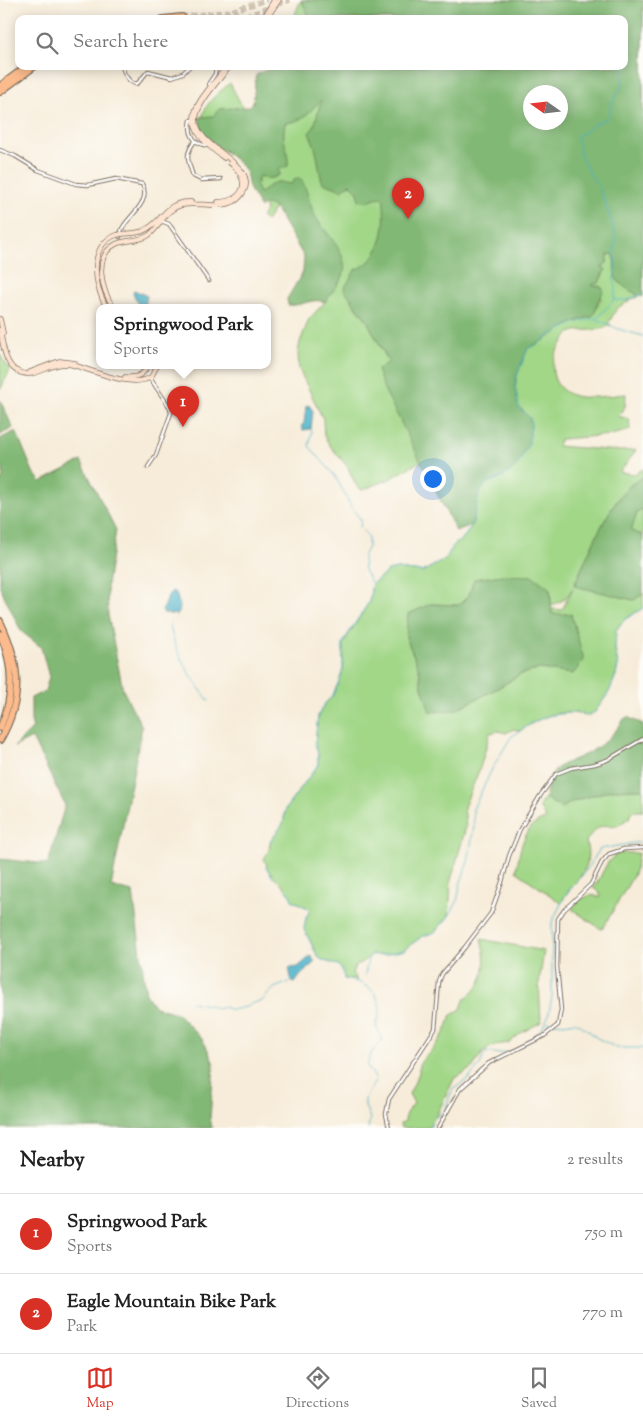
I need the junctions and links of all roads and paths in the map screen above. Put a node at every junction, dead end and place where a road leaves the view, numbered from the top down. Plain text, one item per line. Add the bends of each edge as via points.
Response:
1 (276, 1) edge
2 (267, 15) edge
3 (22, 70) edge
4 (30, 70) edge
5 (123, 70) edge
6 (185, 70) edge
7 (216, 70) edge
8 (225, 70) edge
9 (0, 86) edge
10 (212, 88) junction
11 (0, 92) edge
12 (195, 120) junction
13 (195, 141) junction
14 (208, 146) junction
15 (0, 150) edge
16 (221, 179) dead end
17 (160, 220) junction
18 (119, 235) junction
19 (209, 282) dead end
20 (105, 304) edge
21 (112, 304) edge
22 (0, 319) edge
23 (0, 330) edge
24 (96, 368) edge
25 (98, 369) edge
26 (156, 369) edge
27 (145, 371) joint
28 (140, 376) junction
29 (150, 378) junction
30 (148, 467) dead end
31 (0, 621) edge
32 (0, 634) edge
33 (0, 728) edge
34 (643, 739) edge
35 (0, 740) edge
36 (643, 848) edge
37 (388, 1128) edge
38 (438, 1128) edge

1 - 2 main road
3 - 9 highway
4 - 11 highway
5 - 6 street via 135,84 148,71 170,77
7 - 10 street via 209,83
8 - 10 main road
10 - 12 main road
12 - 13 street via 190,124
12 - 14 main road via 198,134
12 - 17 main road via 205,140 242,170 246,179 245,190 233,202 181,205
13 - 14 street
13 - 16 street via 187,154 192,176 201,180
14 - 17 main road via 240,172 243,182 239,194 223,202 176,204 167,209
15 - 18 street via 38,170 76,184 116,180 142,184 142,201
17 - 18 main road via 144,231
17 - 19 street via 168,224
17 - 21 main road via 148,236 114,246 104,257 102,279
18 - 20 main road via 104,241 97,256 97,282
22 - 24 main road via 10,359 20,370 31,371 61,360
23 - 29 main road via 9,364 22,374 36,373 54,364 65,363 134,381
25 - 28 main road via 131,378
26 - 29 main road
27 - 28 main road
27 - 29 main road
28 - 29 main road
29 - 30 street via 171,413 156,455
31 - 35 highway via 12,647 17,682 12,712
32 - 33 highway via 9,660 11,685 8,708
34 - 37 street via 607,760 556,774 540,796 512,847 491,913 442,974 435,1029 389,1099
36 - 38 street via 609,854 592,884 560,915 557,924 561,1010 558,1025 544,1036 486,1066 456,1094

